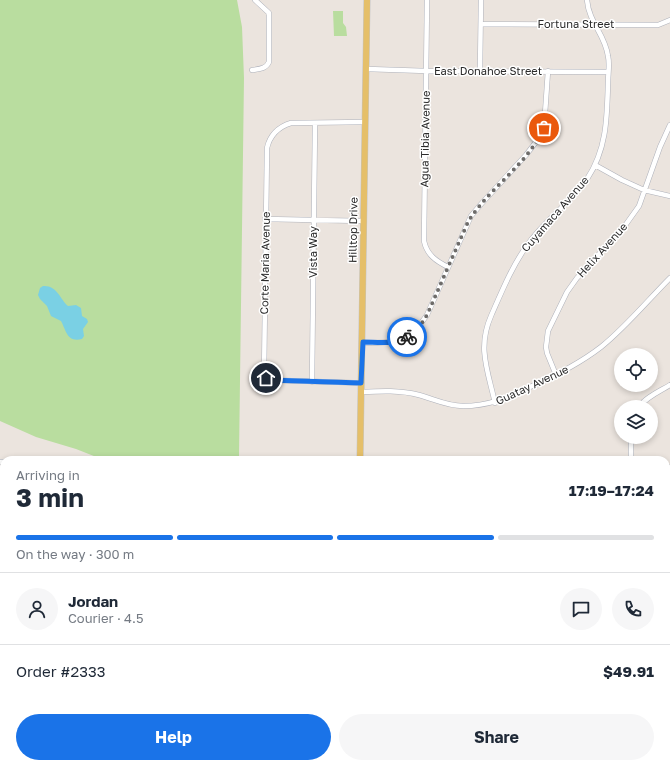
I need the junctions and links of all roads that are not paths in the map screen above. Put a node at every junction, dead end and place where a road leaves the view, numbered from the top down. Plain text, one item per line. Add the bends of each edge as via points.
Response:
1 (255, 0) edge
2 (367, 0) edge
3 (427, 0) edge
4 (481, 0) edge
5 (587, 0) edge
6 (670, 20) edge
7 (481, 24) junction
8 (594, 25) junction
9 (367, 69) junction
10 (252, 70) dead end
11 (480, 70) junction
12 (427, 71) junction
13 (548, 71) junction
14 (608, 72) junction
15 (365, 122) junction
16 (315, 123) junction
17 (670, 125) edge
18 (594, 166) junction
19 (644, 190) junction
20 (670, 196) edge
21 (265, 219) junction
22 (313, 220) junction
23 (363, 221) junction
24 (448, 267) junction
25 (670, 278) edge
26 (363, 342) junction
27 (556, 375) junction
28 (312, 382) junction
29 (361, 383) junction
30 (670, 385) edge
31 (362, 392) junction
32 (646, 400) edge
33 (494, 403) junction
34 (631, 444) edge
35 (360, 456) edge
36 (631, 456) edge

1 - 10 street via 269,13 269,62 263,68
2 - 9 main road, Hilltop Drive
3 - 12 street, Agua Tibia Avenue
4 - 7 street
5 - 8 street, Cuyamaca Avenue
6 - 8 street, Fortuna Street via 658,25
7 - 8 street, Fortuna Street
7 - 11 street
8 - 14 street, Cuyamaca Avenue via 606,46 609,57
9 - 12 street, East Donahoe Street
9 - 15 main road, Hilltop Drive
11 - 12 street, East Donahoe Street
11 - 13 street, East Donahoe Street
12 - 24 street, Agua Tibia Avenue via 424,241 430,256
13 - 14 street, East Donahoe Street
13 - 24 street via 544,128 539,138 471,216
14 - 18 street, Cuyamaca Avenue via 605,136
15 - 16 street, Corte Maria Avenue
15 - 23 main road, Hilltop Drive
16 - 21 street, Corte Maria Avenue via 291,123 279,128 269,140 266,153
16 - 22 street, Vista Way
17 - 19 street, Helix Avenue
18 - 19 street
18 - 33 street, Cuyamaca Avenue via 587,179 536,234 517,260 490,316 483,345
19 - 20 street
19 - 27 street, Helix Avenue via 639,206 624,227 567,292 548,331 547,353
21 - 22 street
21 - 28 street, Corte Maria Avenue via 264,377 269,380
22 - 23 street
22 - 28 street, Vista Way
23 - 26 main road, Hilltop Drive
24 - 26 street via 427,315 418,329 393,342
25 - 27 street, Guatay Avenue via 610,340 587,358
26 - 29 main road, Hilltop Drive
27 - 33 street, Guatay Avenue
28 - 29 street
29 - 31 main road, Hilltop Drive
30 - 32 street
31 - 33 street, Guatay Avenue via 394,391 461,406
31 - 35 main road, Hilltop Drive
34 - 36 street

